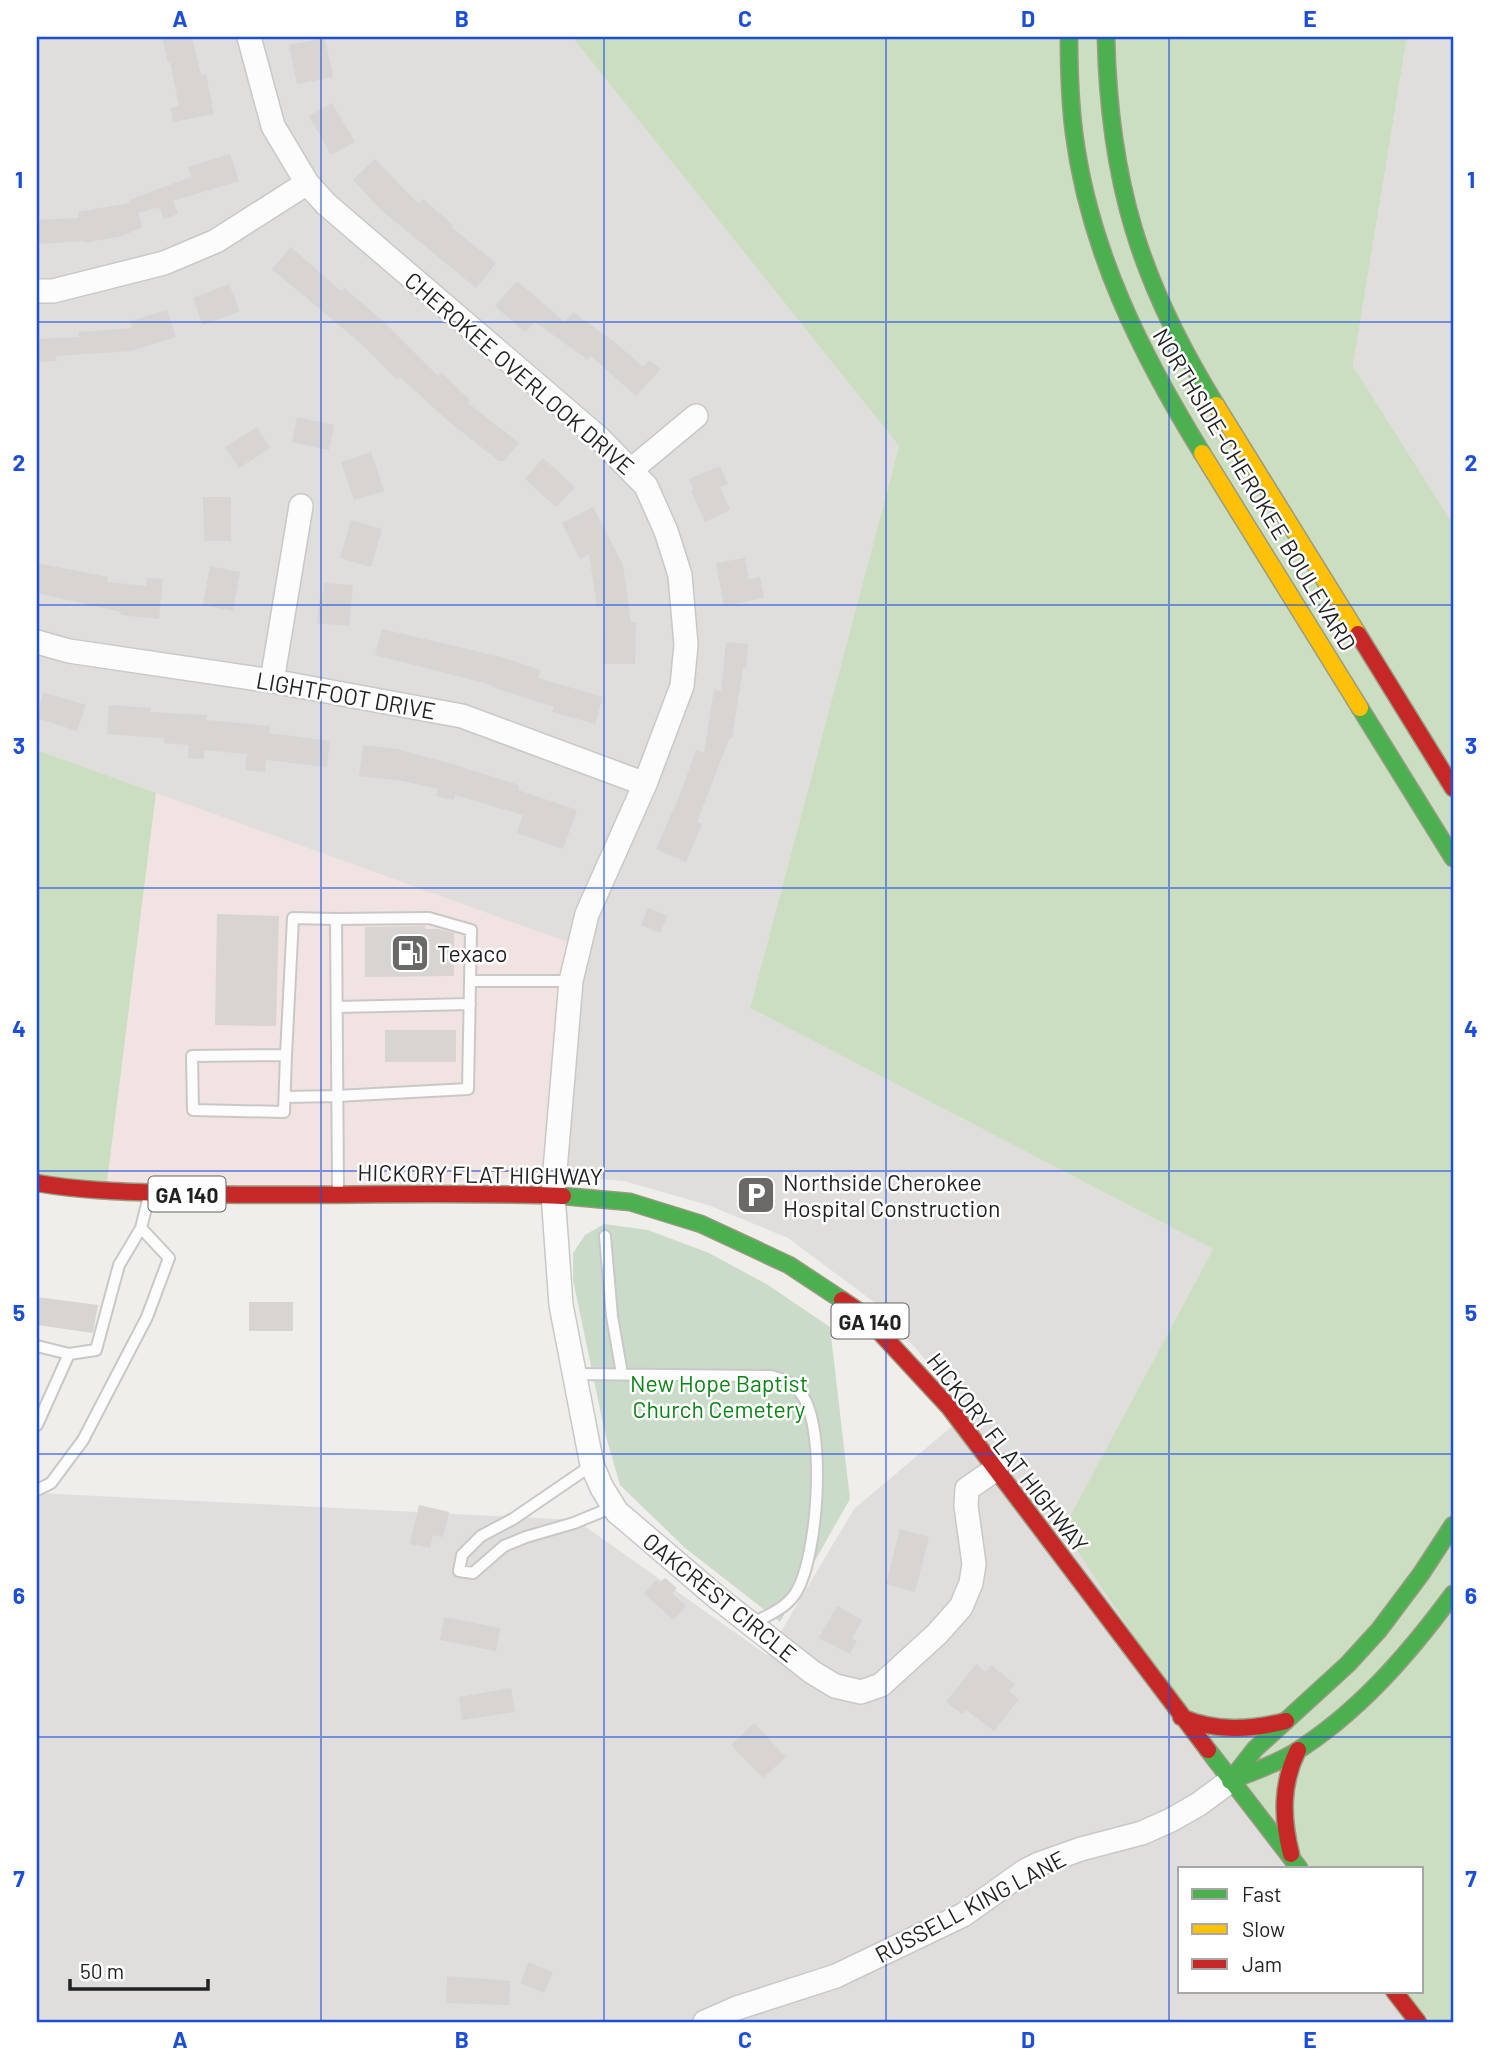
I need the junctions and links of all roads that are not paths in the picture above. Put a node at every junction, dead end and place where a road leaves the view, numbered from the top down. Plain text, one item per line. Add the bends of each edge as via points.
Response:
1 (249, 37) edge
2 (1069, 37) edge
3 (1106, 37) edge
4 (307, 183) junction
5 (37, 291) edge
6 (696, 416) dead end
7 (631, 470) junction
8 (301, 506) dead end
9 (37, 642) edge
10 (272, 681) junction
11 (645, 784) junction
12 (1453, 788) edge
13 (1453, 858) edge
14 (336, 919) junction
15 (470, 981) junction
16 (571, 981) junction
17 (470, 1004) junction
18 (337, 1007) junction
19 (286, 1055) junction
20 (337, 1096) junction
21 (285, 1097) junction
22 (37, 1183) edge
23 (149, 1193) junction
24 (553, 1194) junction
25 (338, 1195) junction
26 (141, 1228) junction
27 (605, 1236) dead end
28 (37, 1346) edge
29 (69, 1354) junction
30 (573, 1374) junction
31 (622, 1374) junction
32 (37, 1424) edge
33 (592, 1465) junction
34 (996, 1469) junction
35 (37, 1490) edge
36 (613, 1507) junction
37 (1453, 1525) edge
38 (1453, 1594) edge
39 (751, 1624) junction
40 (1181, 1717) junction
41 (1286, 1721) junction
42 (1298, 1750) junction
43 (1230, 1781) junction
44 (1296, 1864) edge
45 (1396, 1993) edge
46 (705, 2022) edge
47 (1418, 2022) edge

1 - 4 street, CHEROKEE OVERLOOK DRIVE via 273,126
2 - 13 street, NORTHSIDE-CHEROKEE BOULEVARD via 1074,132 1089,212 1115,293 1173,405
3 - 12 street, NORTHSIDE-CHEROKEE BOULEVARD via 1107,97 1119,181 1158,299 1195,371
4 - 5 street via 216,241 164,263 53,292
4 - 7 street, CHEROKEE OVERLOOK DRIVE via 326,205
6 - 7 street
7 - 11 street, CHEROKEE OVERLOOK DRIVE via 646,486 680,575 686,645 682,686
8 - 10 street
9 - 10 street, LIGHTFOOT DRIVE via 69,651
10 - 11 street, LIGHTFOOT DRIVE via 463,716
11 - 16 street, CHEROKEE OVERLOOK DRIVE via 587,914
14 - 15 lane via 429,918 471,930
14 - 18 lane
14 - 19 lane via 293,918
15 - 16 lane
15 - 17 lane
16 - 24 street, CHEROKEE OVERLOOK DRIVE
17 - 18 lane
17 - 20 lane via 468,1089
18 - 20 lane
19 - 21 lane
19 - 21 lane via 192,1056 193,1110 284,1112
20 - 21 lane
20 - 25 lane
22 - 23 street, HICKORY FLAT HIGHWAY / GA 140
23 - 25 street, HICKORY FLAT HIGHWAY / GA 140
23 - 26 lane
24 - 25 street, HICKORY FLAT HIGHWAY / GA 140
24 - 30 street, OAKCREST CIRCLE via 561,1305
24 - 34 street, HICKORY FLAT HIGHWAY / GA 140 via 630,1202 674,1215 800,1272 863,1314 885,1336 949,1407
26 - 29 lane via 119,1265 96,1350
26 - 35 lane via 169,1258 166,1270 139,1334 83,1440 51,1483
27 - 31 lane
28 - 29 lane
29 - 32 lane
30 - 31 lane
30 - 33 street, OAKCREST CIRCLE
31 - 39 lane via 771,1376 790,1382 804,1397 817,1463 817,1506 808,1565 795,1595
33 - 36 street, OAKCREST CIRCLE
33 - 36 lane via 481,1536 462,1555 459,1571 473,1573 504,1546
34 - 39 street, OAKCREST CIRCLE via 967,1489 974,1564 961,1607 881,1685 861,1692 835,1686
34 - 40 street, HICKORY FLAT HIGHWAY / GA 140
36 - 39 street, OAKCREST CIRCLE
37 - 41 street via 1380,1630
38 - 42 street via 1382,1679
40 - 41 street via 1231,1729
40 - 43 street, HICKORY FLAT HIGHWAY / GA 140
41 - 43 street via 1255,1749
42 - 43 street
42 - 44 street via 1287,1772 1283,1796 1284,1826
43 - 44 street, HICKORY FLAT HIGHWAY / GA 140
43 - 46 street, RUSSELL KING LANE via 1171,1820 1142,1833 1038,1864 963,1915 836,1976
45 - 47 street

